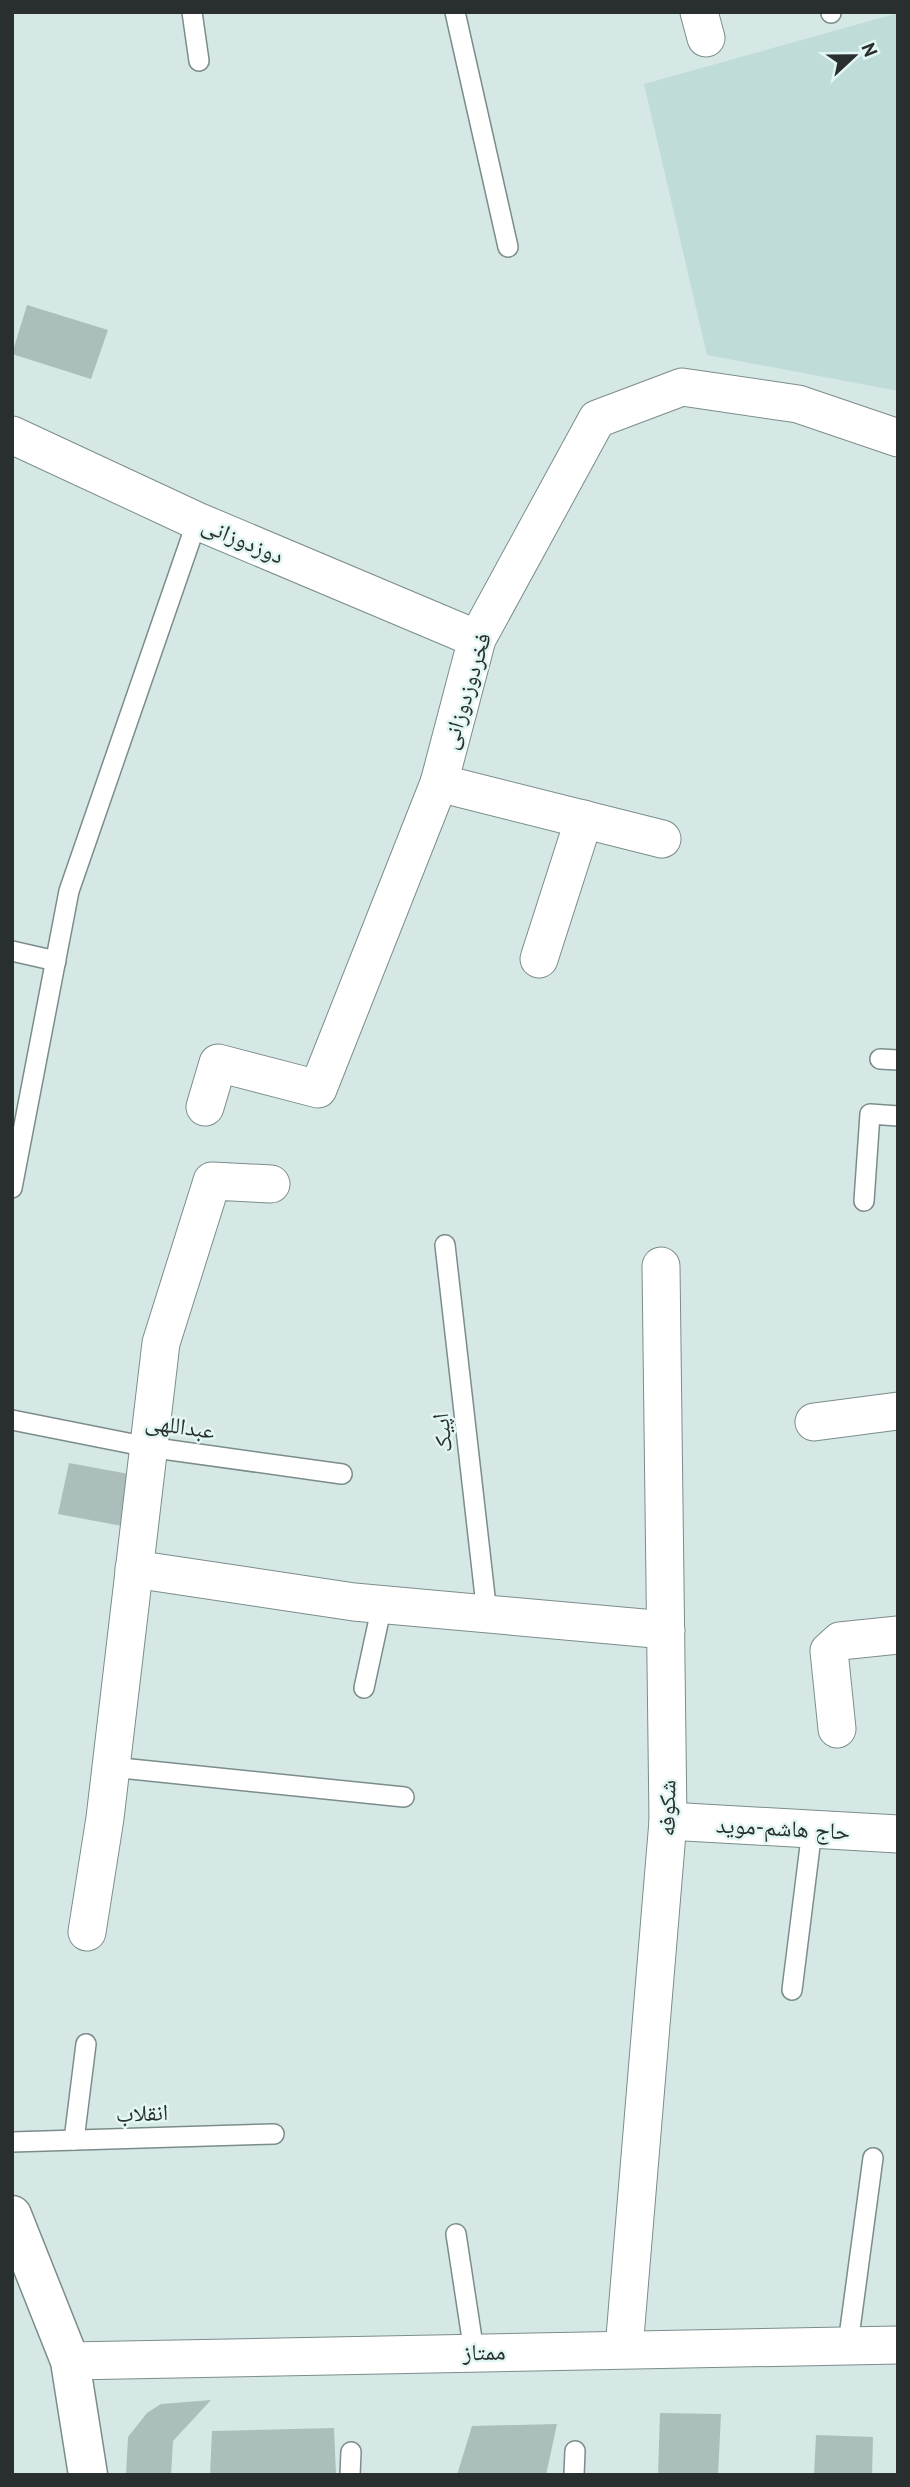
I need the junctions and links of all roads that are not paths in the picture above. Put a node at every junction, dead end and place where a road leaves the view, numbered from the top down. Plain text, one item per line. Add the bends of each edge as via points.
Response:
1 (192, 12) edge
2 (455, 12) edge
3 (199, 61) dead end
4 (508, 247) dead end
5 (12, 435) edge
6 (898, 438) edge
7 (197, 521) junction
8 (477, 639) junction
9 (439, 783) junction
10 (584, 819) junction
11 (662, 839) dead end
12 (12, 951) edge
13 (539, 959) dead end
14 (56, 961) junction
15 (205, 1107) dead end
16 (898, 1116) edge
17 (271, 1185) dead end
18 (12, 1188) edge
19 (863, 1201) dead end
20 (445, 1245) dead end
21 (661, 1266) dead end
22 (898, 1411) edge
23 (12, 1420) edge
24 (814, 1422) dead end
25 (148, 1447) junction
26 (342, 1474) dead end
27 (134, 1569) junction
28 (382, 1605) junction
29 (487, 1614) junction
30 (666, 1630) junction
31 (898, 1635) edge
32 (364, 1688) dead end
33 (838, 1729) dead end
34 (111, 1766) junction
35 (404, 1797) dead end
36 (668, 1821) junction
37 (812, 1830) junction
38 (898, 1834) edge
39 (87, 1932) dead end
40 (792, 1990) dead end
41 (86, 2044) dead end
42 (274, 2134) dead end
43 (74, 2140) junction
44 (12, 2141) edge
45 (873, 2158) dead end
46 (12, 2215) edge
47 (456, 2234) dead end
48 (848, 2344) junction
49 (898, 2345) edge
50 (624, 2349) junction
51 (474, 2352) junction
52 (70, 2361) junction
53 (575, 2451) dead end
54 (352, 2452) dead end
55 (88, 2475) edge
56 (350, 2475) edge
57 (574, 2475) edge

1 - 3 lane
2 - 4 lane
5 - 7 street, دوزدوزانی
6 - 8 street, فخردوزدوزانی via 798,404 682,387 597,419
7 - 8 street, دوزدوزانی
7 - 14 lane via 69,891
8 - 9 street, فخردوزدوزانی
9 - 10 street
9 - 15 street, فخردوزدوزانی via 318,1089 218,1063
10 - 11 street
10 - 13 street
12 - 14 lane
14 - 18 lane
16 - 19 lane via 870,1114
17 - 25 street via 212,1181 161,1343
20 - 29 lane, اپیک
21 - 30 street, شکوفه
22 - 24 street
23 - 25 lane, عبداللهی
25 - 26 lane, عبداللهی
25 - 27 street
27 - 28 street
27 - 34 street
28 - 29 street
28 - 32 lane
29 - 30 street
30 - 36 street, شکوفه
31 - 33 street via 840,1641 829,1651
34 - 35 lane
34 - 39 street
36 - 37 street, حاج هاشم-موید
36 - 50 street, شکوفه
37 - 38 street, حاج هاشم-موید
37 - 40 lane
41 - 43 lane
42 - 43 lane, انقلاب
43 - 44 lane, انقلاب
45 - 48 lane
46 - 52 street
47 - 51 lane
48 - 49 street, ممتاز
48 - 50 street, ممتاز
50 - 51 street, ممتاز
51 - 52 street, ممتاز
52 - 55 street
53 - 57 lane
54 - 56 lane

